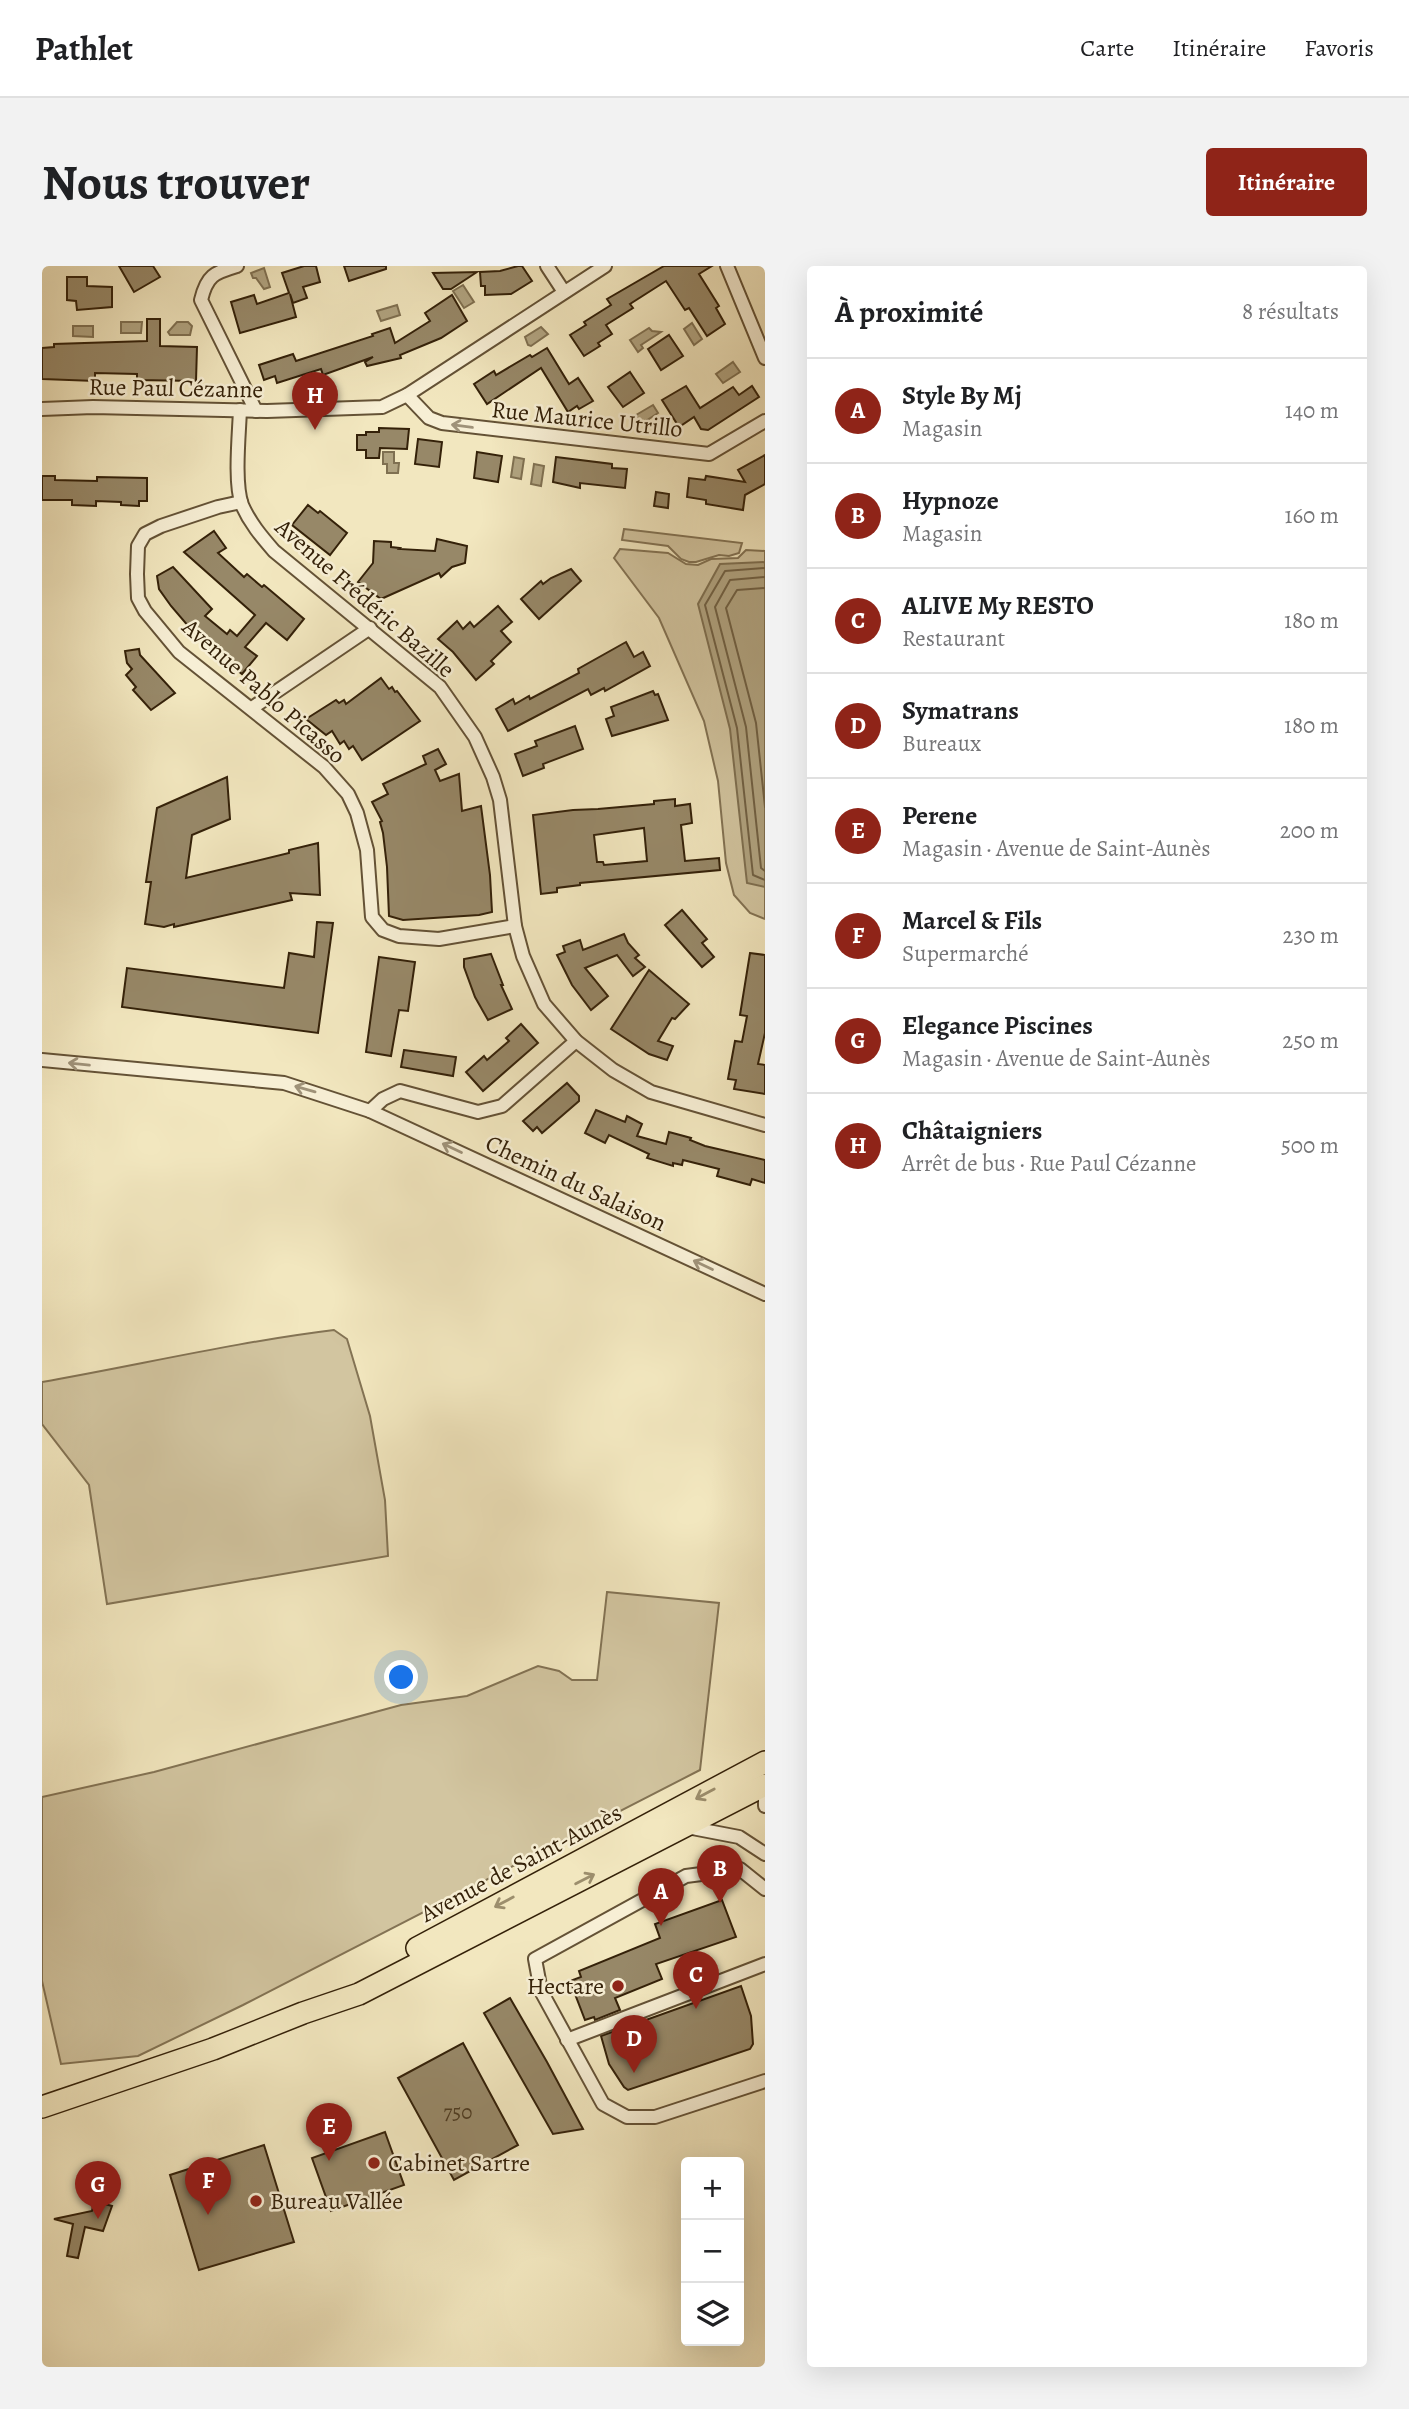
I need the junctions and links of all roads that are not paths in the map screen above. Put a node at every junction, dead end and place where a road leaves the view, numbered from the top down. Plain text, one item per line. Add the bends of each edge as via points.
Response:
1 (237, 266) edge
2 (547, 266) edge
3 (605, 266) edge
4 (727, 266) edge
5 (564, 292) junction
6 (765, 358) edge
7 (407, 395) junction
8 (42, 409) edge
9 (240, 410) junction
10 (256, 411) junction
11 (765, 421) edge
12 (241, 502) junction
13 (370, 628) junction
14 (252, 708) junction
15 (515, 926) junction
16 (576, 1041) junction
17 (42, 1060) edge
18 (370, 1111) junction
19 (765, 1125) edge
20 (765, 1294) edge
21 (765, 1763) edge
22 (735, 1778) junction
23 (765, 1786) edge
24 (765, 1806) edge
25 (686, 1827) junction
26 (765, 1854) edge
27 (765, 1889) edge
28 (765, 1964) edge
29 (303, 2013) junction
30 (567, 2040) junction
31 (765, 2081) edge
32 (42, 2107) edge

1 - 10 street via 214,274 204,286 201,300
2 - 5 street
3 - 5 street, Rue Paul Cézanne
4 - 6 street
5 - 7 street, Rue Paul Cézanne
7 - 10 street, Rue Paul Cézanne via 383,407
11 -> 7 street, Rue Maurice Utrillo via 709,454 442,423 429,418
8 - 9 street, Rue Paul Cézanne
9 - 10 street, Rue Paul Cézanne
9 - 12 street, Avenue Frédéric Bazille
12 - 13 street, Avenue Frédéric Bazille via 255,530 274,551
12 - 14 street, Avenue Pablo Picasso via 145,534 138,546 136,574 138,598 179,653
13 - 14 street
13 - 15 street, Avenue Frédéric Bazille via 440,687 475,737 500,800
14 - 15 street, Avenue Pablo Picasso via 324,767 348,794 367,850 372,918 383,930 439,939
15 - 16 street, Avenue Frédéric Bazille via 544,1004
16 - 18 street via 502,1106 478,1112 400,1091
16 - 19 street, Avenue Frédéric Bazille via 651,1092
18 -> 17 street, Chemin du Salaison via 284,1083
20 -> 18 street, Chemin du Salaison
21 - 22 main road, Avenue de Saint-Aunès
21 - 23 street
22 - 23 street
22 -> 29 main road, Avenue de Saint-Aunès
23 - 24 street
23 - 25 main road, Avenue de Saint-Aunès
25 - 26 street via 739,1837
29 -> 25 main road, Avenue de Saint-Aunès via 359,1994
27 - 30 street via 740,1869 686,1875 535,1959 541,1992
28 - 30 street
29 - 32 main road, Avenue de Saint-Aunès
30 - 31 street via 603,2104 627,2118 655,2117

